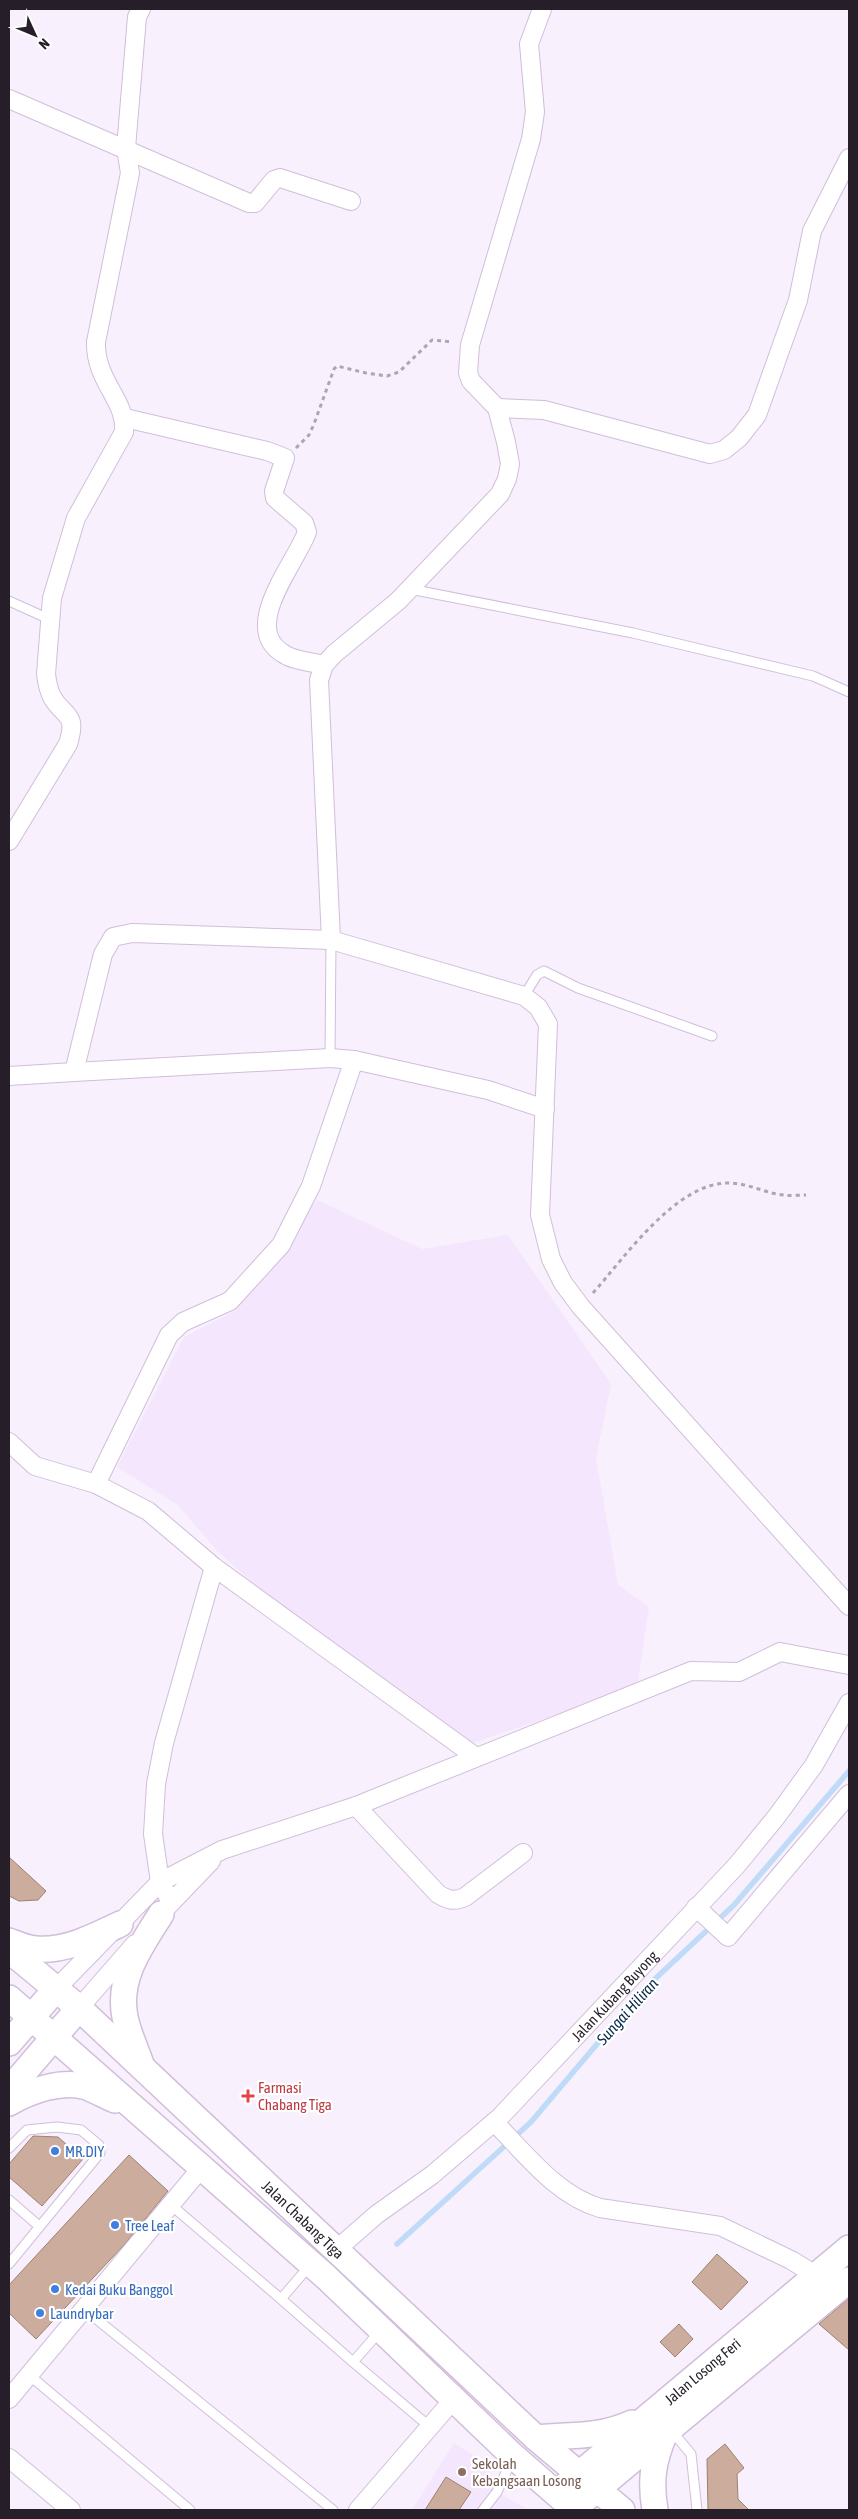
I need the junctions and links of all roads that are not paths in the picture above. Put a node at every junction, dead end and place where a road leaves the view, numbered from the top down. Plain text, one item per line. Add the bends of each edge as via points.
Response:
1 (141, 9) edge
2 (542, 9) edge
3 (9, 99) edge
4 (126, 148) junction
5 (849, 158) edge
6 (351, 201) dead end
7 (496, 408) junction
8 (126, 418) junction
9 (410, 589) junction
10 (9, 601) edge
11 (49, 619) junction
12 (324, 665) junction
13 (849, 692) edge
14 (9, 841) edge
15 (331, 940) junction
16 (524, 996) junction
17 (712, 1036) dead end
18 (330, 1058) junction
19 (354, 1060) junction
20 (74, 1072) junction
21 (9, 1076) edge
22 (545, 1109) junction
23 (9, 1442) edge
24 (96, 1484) junction
25 (214, 1567) junction
26 (849, 1606) edge
27 (849, 1665) edge
28 (849, 1703) edge
29 (476, 1757) junction
30 (849, 1794) edge
31 (356, 1806) junction
32 (222, 1850) junction
33 (523, 1853) dead end
34 (160, 1882) junction
35 (696, 1907) junction
36 (166, 1908) junction
37 (120, 1924) junction
38 (9, 1941) edge
39 (9, 1950) edge
40 (56, 1989) junction
41 (9, 1998) edge
42 (79, 2008) junction
43 (31, 2018) junction
44 (55, 2037) junction
45 (9, 2043) edge
46 (142, 2066) junction
47 (9, 2090) edge
48 (9, 2103) edge
49 (138, 2111) junction
50 (494, 2122) junction
51 (9, 2148) edge
52 (202, 2167) junction
53 (9, 2200) edge
54 (171, 2205) junction
55 (39, 2226) junction
56 (849, 2248) edge
57 (341, 2254) junction
58 (9, 2264) edge
59 (318, 2271) junction
60 (816, 2276) junction
61 (845, 2290) edge
62 (281, 2299) junction
63 (84, 2309) junction
64 (378, 2326) junction
65 (353, 2362) junction
66 (29, 2374) junction
67 (9, 2399) edge
68 (453, 2400) junction
69 (661, 2426) junction
70 (430, 2427) junction
71 (536, 2438) junction
72 (513, 2456) junction
73 (9, 2458) edge
74 (587, 2482) junction
75 (568, 2504) edge
76 (71, 2510) edge
77 (190, 2510) edge
78 (333, 2510) edge
79 (358, 2510) edge
80 (483, 2510) edge
81 (622, 2510) edge
82 (655, 2510) edge
83 (697, 2510) edge

1 - 4 street via 137,17
2 - 7 street via 529,44 535,112 531,139 470,346 468,373 471,381
3 - 4 street
4 - 6 street via 249,203 255,203 274,180 280,178
4 - 8 street via 130,173 96,342 100,373
5 - 7 street via 812,231 798,300 757,415 739,438 724,450 710,454 544,410
7 - 9 street via 510,464 508,479 500,494
8 - 11 street via 121,442 76,518 52,598
8 - 12 street via 285,458 275,498 304,523 308,532 267,610 266,627 270,640 284,654
9 - 12 street
9 - 13 lane via 633,633 813,676
10 - 11 lane
11 - 14 street via 47,686 52,698 70,717 72,730 68,744
12 - 15 street via 319,680
15 - 16 street
15 - 18 lane
15 - 20 street via 132,933 114,937 103,954
16 - 17 lane via 537,975 550,972 578,988
16 - 22 street via 538,1008 548,1024
18 - 19 street
18 - 20 street
19 - 22 street via 488,1090
19 - 24 street via 311,1186 281,1245 230,1301 183,1322 169,1335
20 - 21 street
22 - 26 street via 540,1215 551,1259 563,1283
23 - 24 street via 35,1466
24 - 25 street via 148,1511
25 - 29 street
25 - 34 street via 164,1743 158,1775 153,1834
27 - 29 street via 780,1652 739,1672 690,1671
28 - 35 street, Jalan Kubang Buyong via 814,1765 777,1816
29 - 31 street
30 - 35 street via 728,1937
31 - 32 street
31 - 33 street via 438,1894 448,1900 457,1901 465,1897
32 - 34 street
32 - 36 street
34 - 36 street
34 - 37 street
35 - 50 street, Jalan Kubang Buyong
36 - 42 street
36 - 46 main road via 127,1974 123,1997 125,2018
37 - 38 main road via 87,1940 61,1947 36,1949
37 - 40 street
39 - 40 main road, Jalan Chabang Tiga
40 - 42 main road, Jalan Chabang Tiga
40 - 43 main road
41 - 43 main road, Jalan Chabang Tiga
42 - 44 main road
42 - 46 main road, Jalan Chabang Tiga
43 - 44 main road, Jalan Chabang Tiga
43 - 45 main road
44 - 47 main road
44 - 49 main road, Jalan Chabang Tiga
46 - 57 main road, Jalan Chabang Tiga
48 - 49 main road via 34,2090 58,2086 85,2087
49 - 52 main road, Jalan Chabang Tiga
50 - 57 street, Jalan Kubang Buyong via 432,2175 376,2215
50 - 60 street via 562,2188 585,2203 720,2226 791,2260
51 - 55 lane via 27,2130 57,2127 81,2130 99,2145 100,2153
52 - 54 street
52 - 59 main road, Jalan Chabang Tiga
53 - 55 lane
54 - 62 lane
54 - 63 street
55 - 58 lane
56 - 60 main road, Jalan Losong Feri
57 - 71 main road, Jalan Chabang Tiga
59 - 62 lane
59 - 64 main road, Jalan Chabang Tiga
60 - 69 main road, Jalan Losong Feri
61 - 69 main road, Jalan Losong Feri
62 - 65 lane
63 - 66 street
63 - 78 lane
64 - 65 lane
64 - 68 main road, Jalan Chabang Tiga
65 - 70 lane
66 - 67 street
66 - 77 lane
68 - 70 street
68 - 72 main road, Jalan Chabang Tiga
69 - 71 main road via 579,2437
69 - 74 main road, Jalan Losong Feri
69 - 82 main road via 651,2484
69 - 83 lane via 691,2454
70 - 79 street
71 - 74 main road, Jalan Chabang Tiga
72 - 75 main road, Jalan Chabang Tiga
72 - 80 lane via 497,2492
73 - 76 street
74 - 75 main road, Jalan Losong Feri
74 - 81 main road, Jalan Chabang Tiga

